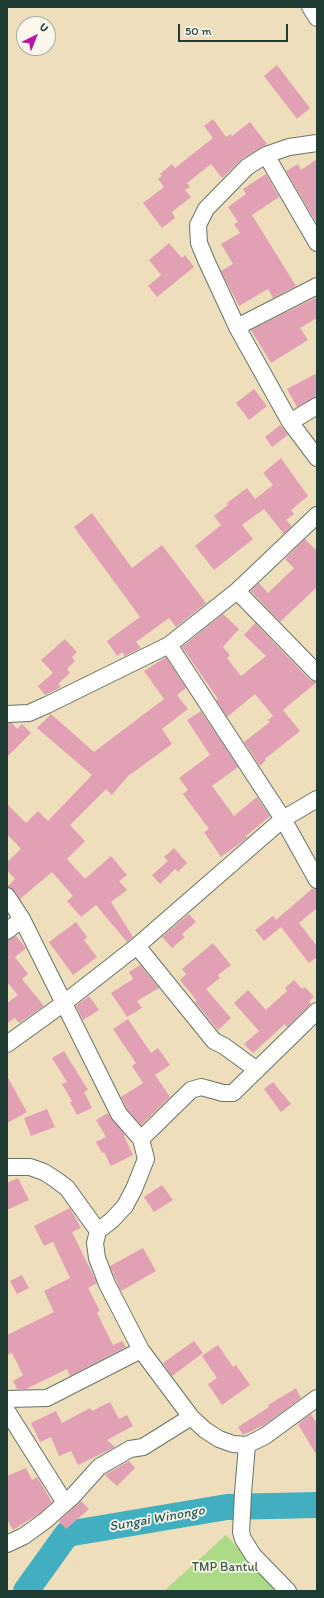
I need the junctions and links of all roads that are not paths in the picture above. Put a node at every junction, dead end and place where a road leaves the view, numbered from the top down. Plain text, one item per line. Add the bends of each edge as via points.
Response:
1 (310, 7) edge
2 (317, 18) edge
3 (317, 143) edge
4 (266, 155) junction
5 (317, 243) edge
6 (317, 286) edge
7 (237, 327) junction
8 (317, 406) edge
9 (290, 422) junction
10 (317, 458) edge
11 (317, 515) edge
12 (237, 591) junction
13 (169, 645) junction
14 (317, 673) edge
15 (7, 714) edge
16 (317, 799) edge
17 (283, 819) junction
18 (317, 880) edge
19 (7, 896) edge
20 (22, 919) junction
21 (7, 931) edge
22 (137, 946) junction
23 (64, 1003) junction
24 (317, 1011) edge
25 (7, 1044) edge
26 (257, 1070) junction
27 (141, 1139) junction
28 (7, 1167) edge
29 (98, 1231) junction
30 (141, 1350) junction
31 (317, 1398) edge
32 (7, 1399) edge
33 (7, 1411) edge
34 (190, 1417) junction
35 (247, 1445) junction
36 (65, 1503) junction
37 (7, 1544) edge
38 (288, 1591) edge

1 - 2 street
3 - 4 street via 289,147
4 - 5 street
4 - 7 street via 247,167 218,195 206,209 198,225 199,243
6 - 7 street
7 - 9 street
8 - 9 street
9 - 10 street
11 - 12 street
12 - 13 street
12 - 14 street
13 - 15 street via 47,706 28,713
13 - 17 street
16 - 17 street
17 - 18 street
17 - 22 street
19 - 20 street
20 - 21 street
20 - 23 street
22 - 23 street
22 - 26 street via 214,1041
23 - 25 street
23 - 27 street via 119,1114
24 - 26 street
26 - 27 street via 234,1093 223,1093 202,1087 191,1090
27 - 29 street via 146,1159 134,1189 125,1206
28 - 29 street via 30,1167 56,1179 67,1188
29 - 30 street via 95,1243 97,1258 107,1284
30 - 32 street via 47,1398
30 - 34 street
31 - 35 street via 264,1436
33 - 36 street
34 - 35 street via 219,1439
34 - 36 street via 143,1448 130,1449 100,1467
35 - 38 street via 242,1493 243,1540 253,1555
36 - 37 street via 24,1536

